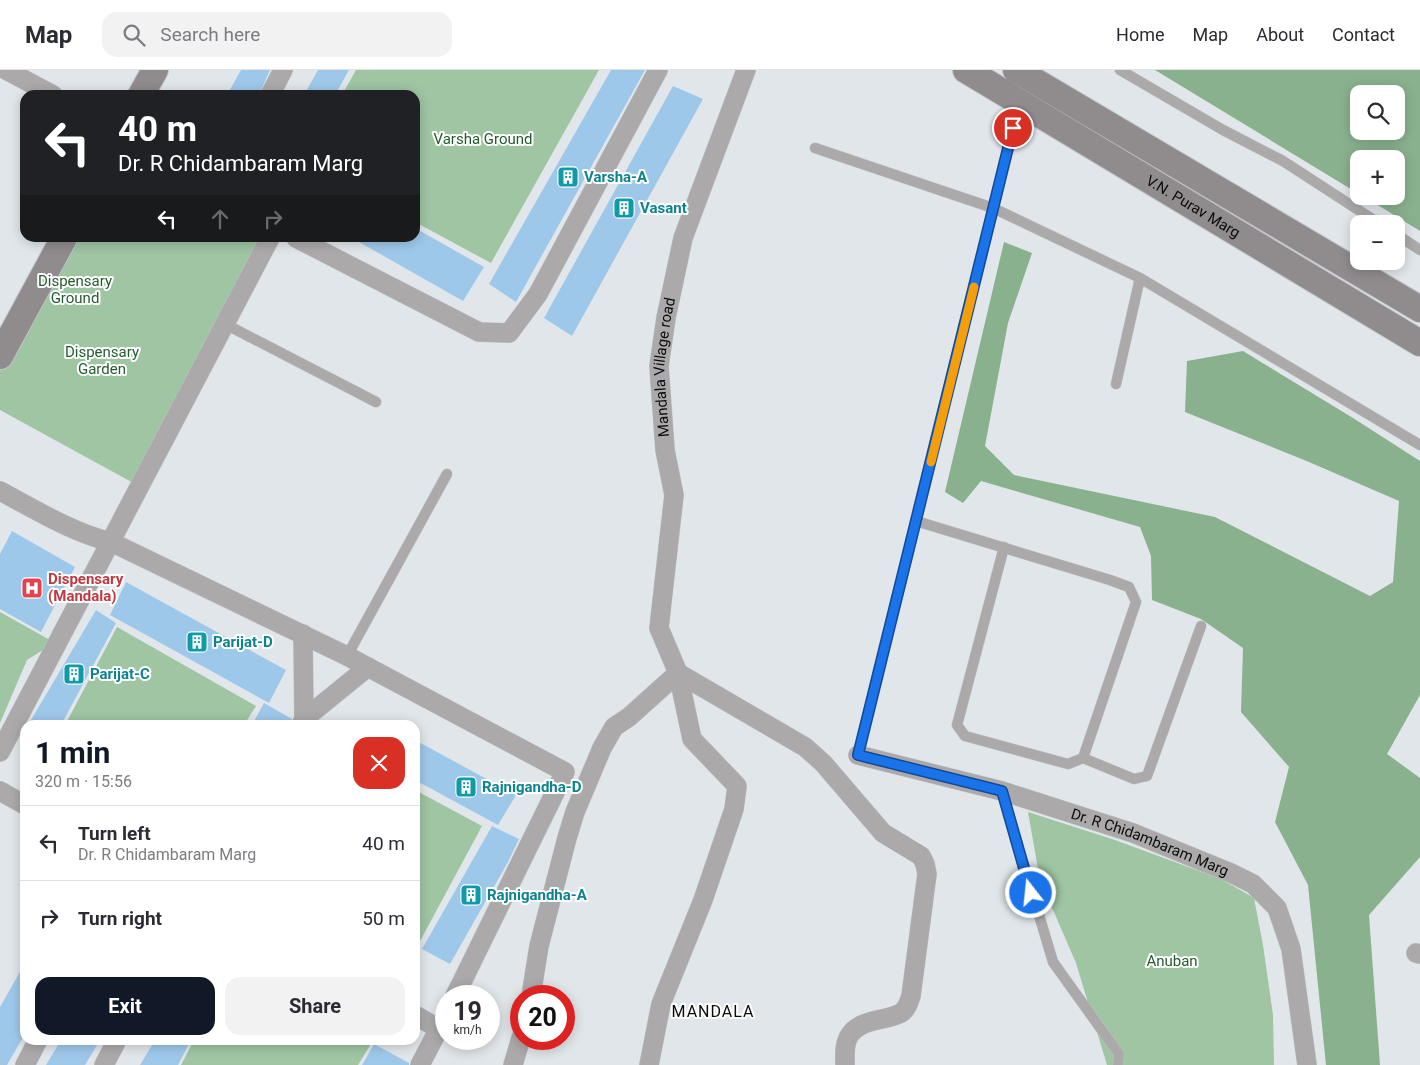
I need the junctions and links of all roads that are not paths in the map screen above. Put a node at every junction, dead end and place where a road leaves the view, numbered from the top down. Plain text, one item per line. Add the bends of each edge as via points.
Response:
1 (6, 70) edge
2 (155, 70) edge
3 (283, 70) edge
4 (658, 70) edge
5 (746, 70) edge
6 (966, 70) edge
7 (1016, 70) edge
8 (1120, 70) edge
9 (31, 76) edge
10 (47, 90) edge
11 (144, 90) edge
12 (273, 90) edge
13 (1020, 102) junction
14 (1074, 120) junction
15 (815, 148) dead end
16 (994, 208) junction
17 (1366, 215) edge
18 (1405, 240) edge
19 (62, 242) edge
20 (268, 242) edge
21 (304, 242) edge
22 (1420, 250) edge
23 (1140, 278) junction
24 (1420, 309) edge
25 (224, 324) junction
26 (1420, 343) edge
27 (0, 356) edge
28 (1116, 384) dead end
29 (376, 402) dead end
30 (1420, 445) edge
31 (447, 474) dead end
32 (0, 491) edge
33 (916, 521) junction
34 (111, 542) junction
35 (1004, 547) junction
36 (1201, 626) dead end
37 (303, 634) junction
38 (348, 656) junction
39 (368, 667) junction
40 (678, 673) junction
41 (303, 720) edge
42 (305, 720) edge
43 (0, 752) edge
44 (858, 755) joint
45 (1083, 758) junction
46 (0, 791) edge
47 (1002, 791) junction
48 (20, 802) edge
49 (460, 985) edge
50 (533, 985) edge
51 (420, 1017) edge
52 (435, 1020) edge
53 (435, 1037) edge
54 (35, 1045) edge
55 (115, 1045) edge
56 (519, 1050) edge
57 (25, 1065) edge
58 (104, 1065) edge
59 (420, 1065) edge
60 (513, 1065) edge
61 (649, 1065) edge
62 (845, 1065) edge
63 (1118, 1065) edge
64 (1307, 1065) edge

1 - 9 street
2 - 11 street
3 - 12 street
4 - 21 street via 538,294 509,333 480,332
5 - 40 street, Mandala Village road via 682,238 659,366 664,450 674,495 659,628
6 - 13 street, V.N. Purav Marg
7 - 14 street, V.N. Purav Marg
8 - 17 lane via 1283,161
9 - 10 street
13 - 14 street, V.N. Purav Marg
13 - 16 lane
14 - 24 street, V.N. Purav Marg
14 - 26 street, V.N. Purav Marg
15 - 16 lane
16 - 23 lane
16 - 33 lane
18 - 22 lane
19 - 27 street
20 - 25 street
23 - 28 lane
23 - 30 lane
25 - 29 lane
25 - 34 street
31 - 38 lane
32 - 34 street via 89,536
33 - 35 lane
33 - 44 lane
34 - 37 street
34 - 43 street
35 - 45 lane via 1129,587 1136,602
35 - 45 lane via 957,725 965,736 1068,764
36 - 45 lane via 1147,776 1134,779
37 - 38 street
37 - 41 street
38 - 39 street
39 - 42 street
39 - 49 street via 565,772
40 - 50 street via 614,727 602,748 574,812 539,946
40 - 61 street, Mandala Village road via 692,739 737,786 734,809 703,900 661,1004
40 - 62 street via 806,747 883,833 921,856 925,864 908,1005 901,1012 862,1025 852,1032
44 - 47 street, Dr. R Chidambaram Marg
46 - 48 street
47 - 63 lane via 1053,962 1119,1054
47 - 64 street, Dr. R Chidambaram Marg via 1133,833 1254,884 1277,908 1291,950
51 - 52 street
53 - 59 street
54 - 57 street
55 - 58 street
56 - 60 street

